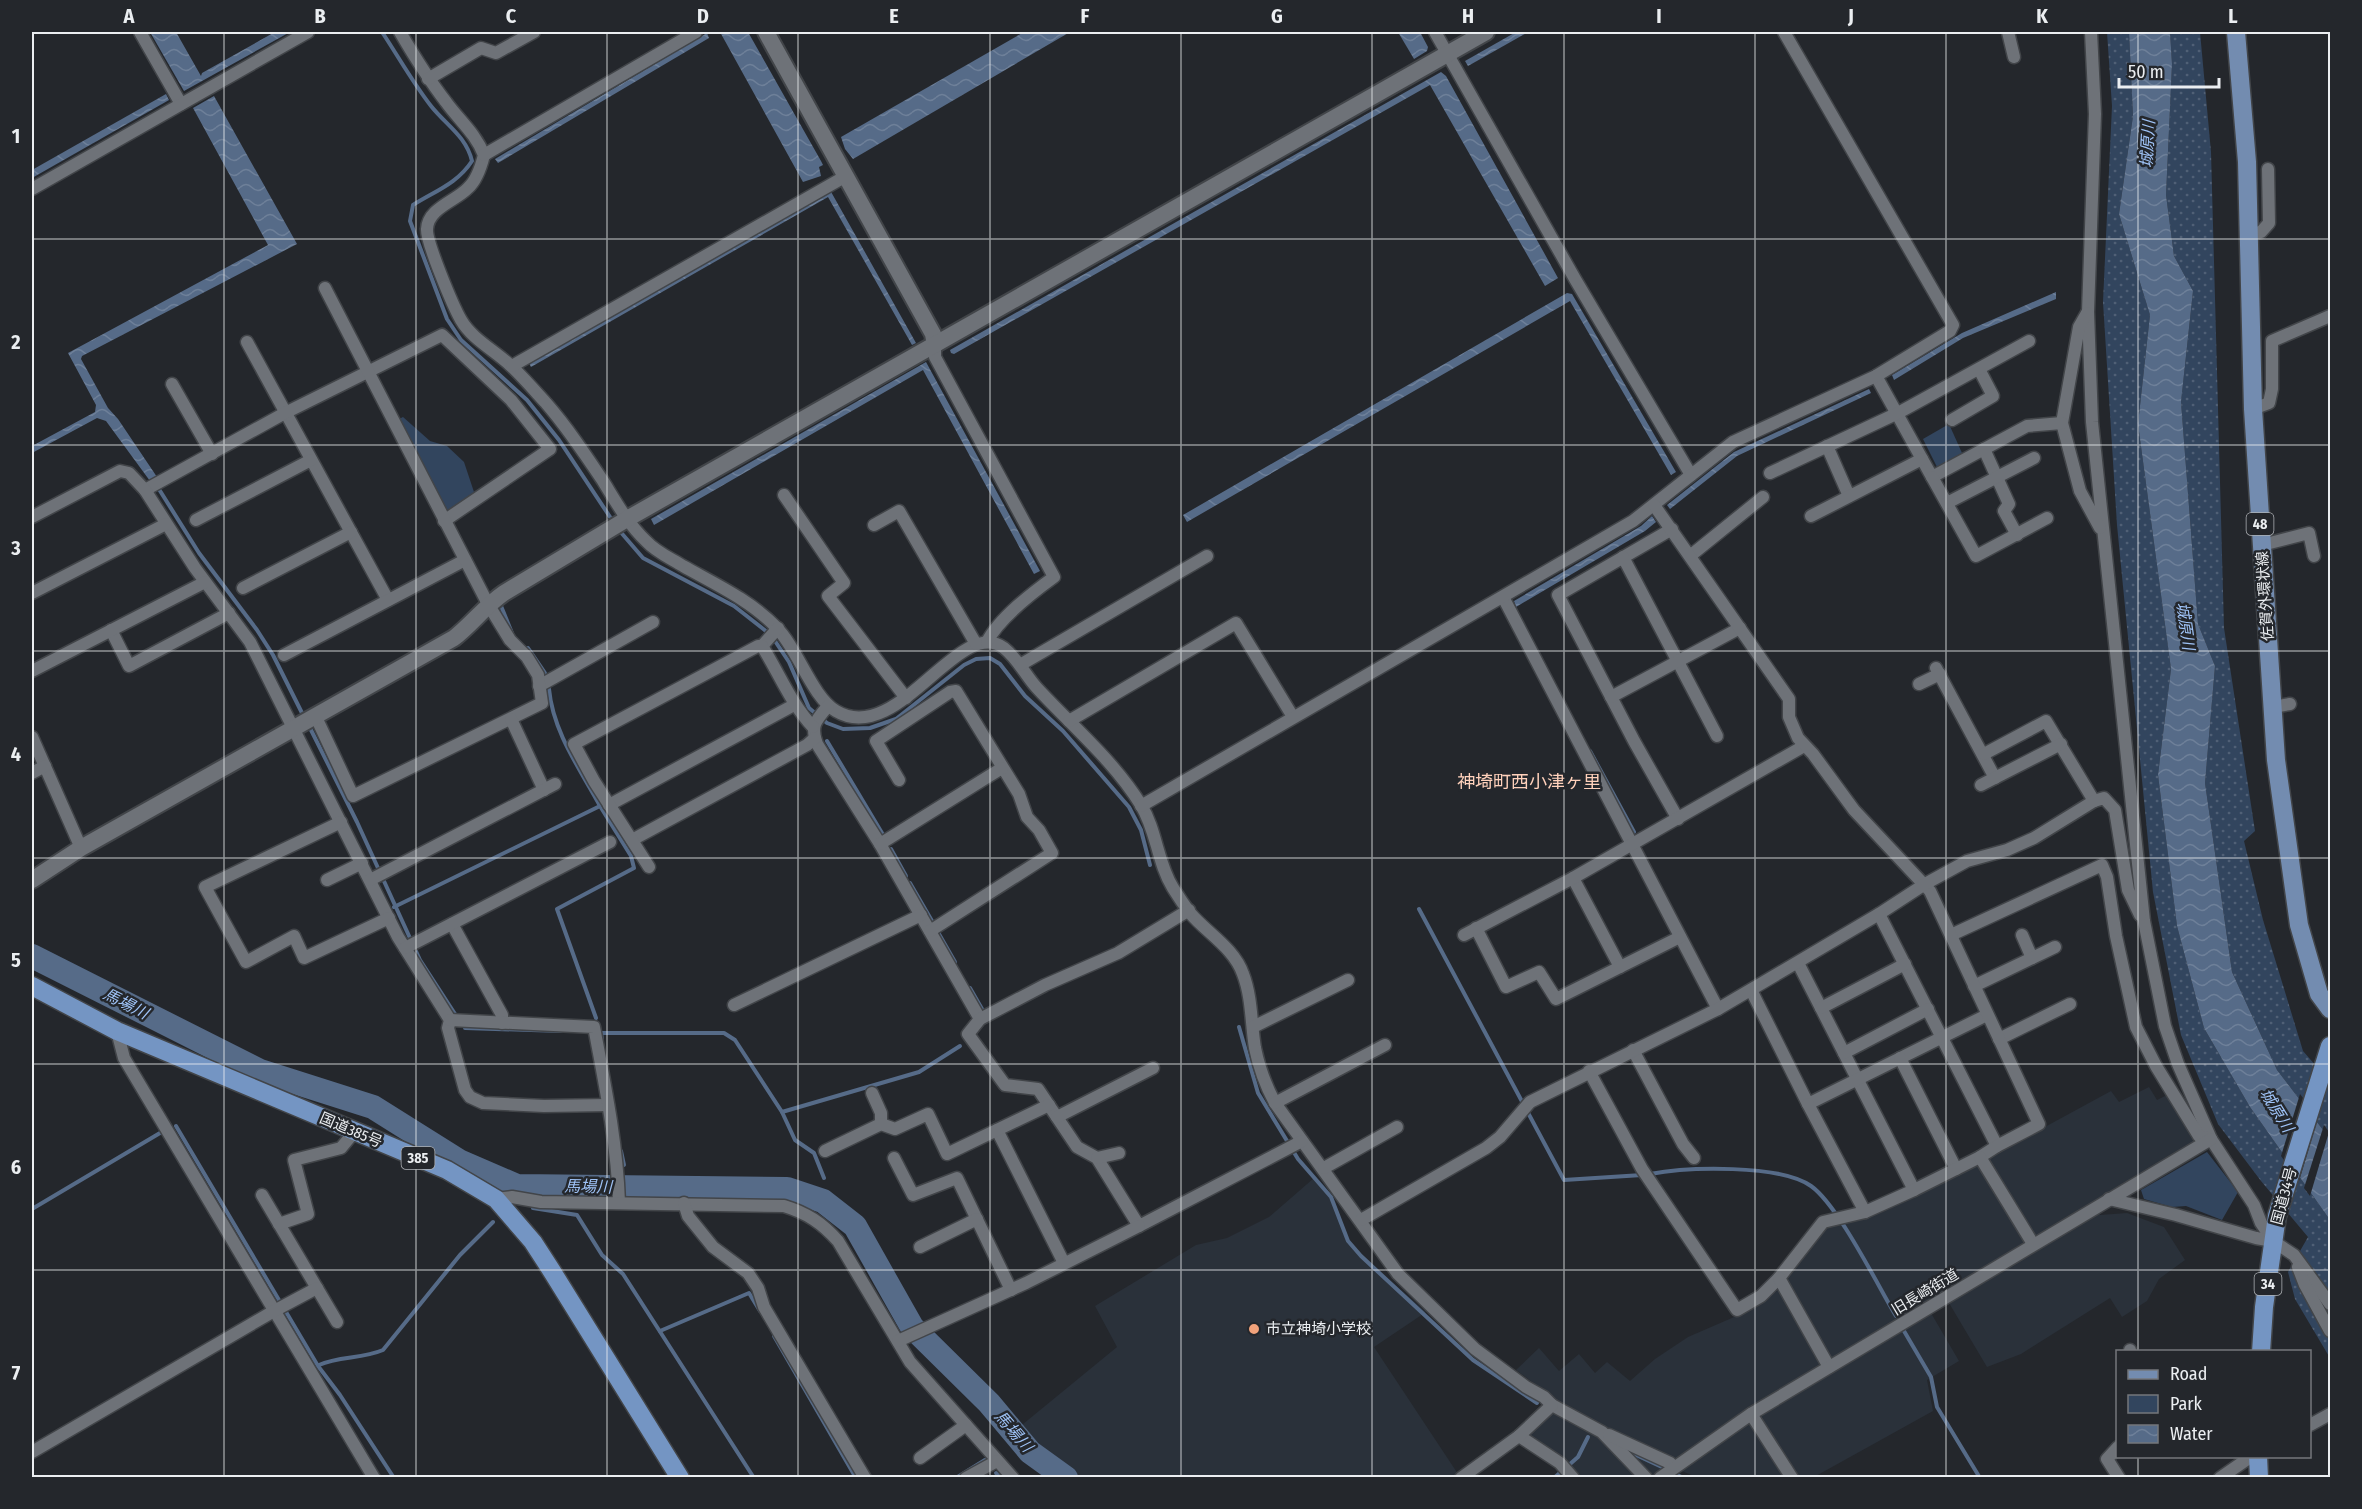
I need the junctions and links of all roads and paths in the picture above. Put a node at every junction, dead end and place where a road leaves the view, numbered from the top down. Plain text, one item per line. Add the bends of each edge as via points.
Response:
1 (140, 32) edge
2 (308, 32) edge
3 (400, 32) edge
4 (534, 32) edge
5 (766, 32) edge
6 (1435, 32) edge
7 (1486, 32) edge
8 (1784, 32) edge
9 (2008, 32) edge
10 (2091, 32) edge
11 (2236, 32) edge
12 (688, 34) edge
13 (1448, 53) junction
14 (2014, 57) dead end
15 (428, 79) junction
16 (181, 104) junction
17 (484, 155) junction
18 (2268, 169) dead end
19 (846, 176) junction
20 (32, 189) edge
21 (2249, 234) junction
22 (325, 288) dead end
23 (2088, 312) junction
24 (2331, 316) edge
25 (2029, 341) dead end
26 (247, 342) dead end
27 (935, 345) junction
28 (512, 366) junction
29 (1979, 369) junction
30 (368, 372) junction
31 (1876, 376) junction
32 (172, 384) dead end
33 (2253, 409) junction
34 (285, 413) junction
35 (1898, 413) junction
36 (1952, 420) dead end
37 (2062, 423) junction
38 (1827, 446) junction
39 (1984, 449) junction
40 (212, 454) junction
41 (1922, 459) junction
42 (2034, 459) dead end
43 (311, 460) junction
44 (1770, 473) dead end
45 (1690, 476) junction
46 (1932, 477) junction
47 (1997, 477) junction
48 (145, 490) junction
49 (784, 495) dead end
50 (1849, 496) junction
51 (1763, 497) dead end
52 (1947, 503) junction
53 (1654, 505) junction
54 (1811, 516) dead end
55 (32, 517) edge
56 (2048, 518) dead end
57 (196, 520) dead end
58 (625, 520) junction
59 (444, 521) junction
60 (166, 524) junction
61 (874, 525) dead end
62 (1672, 529) junction
63 (351, 532) junction
64 (2102, 533) junction
65 (2017, 535) junction
66 (2262, 545) junction
67 (1207, 556) dead end
68 (1690, 556) junction
69 (2314, 556) dead end
70 (1623, 557) junction
71 (465, 560) junction
72 (205, 582) junction
73 (243, 588) dead end
74 (32, 593) edge
75 (1503, 597) junction
76 (388, 600) junction
77 (488, 604) junction
78 (229, 613) junction
79 (653, 622) dead end
80 (1740, 628) junction
81 (111, 630) junction
82 (770, 637) junction
83 (982, 643) junction
84 (284, 655) dead end
85 (1679, 661) junction
86 (1020, 665) junction
87 (32, 671) edge
88 (1919, 684) dead end
89 (539, 686) junction
90 (1611, 697) junction
91 (795, 705) junction
92 (902, 711) junction
93 (1290, 712) dead end
94 (511, 719) junction
95 (305, 721) junction
96 (819, 721) junction
97 (1069, 721) junction
98 (1717, 736) dead end
99 (32, 737) edge
100 (2061, 744) junction
101 (1804, 746) junction
102 (1984, 754) junction
103 (45, 766) junction
104 (1002, 768) junction
105 (32, 773) edge
106 (1995, 778) junction
107 (899, 780) dead end
108 (1981, 785) dead end
109 (2094, 801) junction
110 (609, 806) junction
111 (1142, 806) junction
112 (1678, 819) junction
113 (341, 822) junction
114 (632, 840) junction
115 (610, 842) dead end
116 (880, 844) junction
117 (1633, 844) junction
118 (81, 848) junction
119 (362, 863) junction
120 (649, 867) dead end
121 (377, 876) junction
122 (1573, 878) junction
123 (32, 880) edge
124 (327, 880) dead end
125 (1925, 884) junction
126 (1189, 910) junction
127 (1879, 914) junction
128 (921, 915) junction
129 (388, 918) junction
130 (2144, 921) junction
131 (452, 924) junction
132 (1476, 928) junction
133 (930, 931) junction
134 (1464, 934) dead end
135 (1951, 935) junction
136 (2022, 935) dead end
137 (1680, 937) junction
138 (410, 945) junction
139 (2055, 947) dead end
140 (2032, 958) junction
141 (1798, 963) junction
142 (1905, 963) junction
143 (1620, 967) junction
144 (1348, 980) dead end
145 (32, 986) edge
146 (1974, 986) junction
147 (1751, 990) junction
148 (2070, 1004) dead end
149 (734, 1005) dead end
150 (1821, 1008) junction
151 (1718, 1009) junction
152 (1928, 1009) junction
153 (2331, 1009) edge
154 (1988, 1014) junction
155 (980, 1018) junction
156 (450, 1020) junction
157 (502, 1023) junction
158 (1253, 1027) junction
159 (117, 1031) junction
160 (1942, 1037) junction
161 (1999, 1039) junction
162 (1385, 1046) dead end
163 (1633, 1050) junction
164 (2328, 1052) edge
165 (1844, 1053) junction
166 (1900, 1058) junction
167 (1153, 1068) dead end
168 (1589, 1071) junction
169 (1858, 1079) junction
170 (872, 1092) dead end
171 (1275, 1103) junction
172 (1808, 1104) junction
173 (608, 1105) junction
174 (1048, 1105) junction
175 (1057, 1117) junction
176 (881, 1124) junction
177 (1397, 1128) dead end
178 (997, 1130) junction
179 (355, 1131) junction
180 (2211, 1139) junction
181 (1302, 1141) junction
182 (1997, 1146) junction
183 (825, 1151) dead end
184 (1119, 1153) dead end
185 (1980, 1157) junction
186 (894, 1158) dead end
187 (1097, 1158) junction
188 (1694, 1158) dead end
189 (1324, 1168) junction
190 (1956, 1169) junction
191 (1914, 1190) junction
192 (261, 1195) dead end
193 (496, 1199) junction
194 (2109, 1199) junction
195 (619, 1202) junction
196 (684, 1203) junction
197 (1865, 1212) junction
198 (977, 1219) junction
199 (1361, 1220) junction
200 (279, 1224) junction
201 (1138, 1226) junction
202 (2273, 1240) junction
203 (2033, 1244) junction
204 (920, 1247) dead end
205 (2294, 1255) junction
206 (1064, 1263) junction
207 (1779, 1278) junction
208 (317, 1288) junction
209 (1011, 1290) junction
210 (2331, 1305) edge
211 (274, 1311) junction
212 (337, 1322) dead end
213 (2331, 1331) edge
214 (898, 1341) junction
215 (2261, 1350) edge
216 (1829, 1367) junction
217 (1552, 1405) junction
218 (1750, 1414) junction
219 (2331, 1414) edge
220 (2311, 1424) edge
221 (966, 1425) junction
222 (1602, 1432) junction
223 (1519, 1436) junction
224 (2116, 1449) edge
225 (32, 1452) edge
226 (920, 1458) dead end
227 (2252, 1458) edge
228 (997, 1461) junction
229 (1674, 1467) junction
230 (1567, 1471) edge
231 (2116, 1476) edge
232 (374, 1478) edge
233 (680, 1478) edge
234 (865, 1478) edge
235 (966, 1478) edge
236 (1013, 1478) edge
237 (1461, 1478) edge
238 (1646, 1478) edge
239 (1660, 1478) edge
240 (1792, 1478) edge
241 (2220, 1478) edge
242 (2259, 1478) edge

1 - 16 street
2 - 16 street
3 - 15 street
4 - 15 street via 496,53 481,48
5 - 19 street
6 - 13 street
7 - 13 street
8 - 31 street via 1953,325 1950,331
9 - 14 street
10 - 23 street via 2095,114
11 - 21 main road, 佐賀外環状線 / 48
12 - 17 street
13 - 27 street
13 - 45 street
15 - 17 street via 472,132
16 - 20 street
17 - 28 street via 469,188 438,210 426,229 461,321
18 - 21 street via 2269,223 2261,232
19 - 27 street via 933,334
19 - 28 street
21 - 33 main road, 佐賀外環状線 / 48
22 - 30 street
23 - 37 street via 2079,327
23 - 64 street
24 - 33 street via 2272,341 2269,403
25 - 29 street
26 - 34 street
27 - 58 street
27 - 83 street via 935,357 1054,577
28 - 58 street via 579,445
29 - 35 street
29 - 36 street via 1994,396
30 - 34 street
30 - 59 street
30 - 59 street via 442,335 510,400 550,449
31 - 35 street
31 - 45 street via 1733,442
32 - 40 street
33 - 66 main road, 佐賀外環状線 / 48
34 - 40 street
34 - 43 street
35 - 38 street
35 - 41 street
37 - 39 street via 2027,426
37 - 64 street via 2080,491
38 - 44 street
38 - 50 street
39 - 46 street
39 - 47 street
40 - 48 street
41 - 46 street
41 - 50 street
42 - 47 street
43 - 57 street
43 - 63 street
45 - 53 street
46 - 52 street
47 - 52 street
47 - 65 street via 2009,504 2004,511
48 - 55 street via 129,473 120,471
48 - 60 street
49 - 92 street via 844,584 828,596
50 - 54 street
51 - 68 street
52 - 65 street via 1976,556
53 - 62 street
53 - 75 street
56 - 65 street
58 - 77 street
58 - 82 street via 658,552 758,610
59 - 71 street
60 - 72 street
60 - 74 street
61 - 83 street via 899,511
62 - 68 street
62 - 70 street
63 - 73 street
63 - 76 street
64 - 130 street
66 - 69 street via 2309,533
66 - 153 main road, 佐賀外環状線 / 48 via 2282,705 2276,760 2299,925 2319,994
67 - 86 street
68 - 80 street
70 - 85 street
70 - 90 street via 1558,595
71 - 76 street
71 - 77 street
72 - 78 street
72 - 81 street
75 - 111 street
75 - 117 street
76 - 84 street
77 - 89 street via 510,640 527,657 538,675
77 - 95 street via 454,638
78 - 81 street via 129,666
78 - 95 street
79 - 89 street
80 - 85 street
80 - 101 street via 1789,699 1789,717
81 - 87 street
82 - 91 street
82 - 96 street via 792,645
82 - 110 street via 574,744
83 - 86 street via 1002,646
83 - 92 street via 962,652
85 - 90 street
85 - 98 street
86 - 97 street
88 - 102 street via 1938,671
89 - 94 street via 542,703
90 - 112 street
91 - 96 street
91 - 110 street
92 - 96 street via 864,716 840,714
92 - 104 street via 956,691
92 - 107 street via 876,741
93 - 97 street via 1236,623
94 - 95 street via 353,796
94 - 121 street via 549,787
95 - 113 street
95 - 118 street
96 - 114 street via 807,745
96 - 116 street
97 - 111 street
99 - 103 street
100 - 102 street via 2046,721
100 - 106 street
100 - 109 street
101 - 112 street
101 - 125 street via 1854,810
102 - 106 street
103 - 105 street
103 - 118 street
104 - 116 street
104 - 133 street via 1019,794 1027,817 1052,853
106 - 108 street
109 - 125 street via 2034,838 1967,861
109 - 130 street via 2104,798 2115,810 2128,890
110 - 114 street
111 - 126 street via 1156,835 1171,885
112 - 117 street
113 - 119 street
113 - 129 street via 205,887 246,962 294,936 304,958
114 - 120 street
115 - 131 street
116 - 128 street
117 - 122 street
117 - 137 street
118 - 123 street
119 - 121 street
119 - 124 street
121 - 129 street
122 - 132 street
122 - 143 street
125 - 127 street
125 - 135 street
126 - 155 street via 1118,953
126 - 158 street via 1234,957 1244,975
127 - 141 street
127 - 142 street
128 - 133 street
128 - 149 street
129 - 138 street
130 - 180 street via 2165,1026
131 - 138 street
131 - 157 street via 502,1015
132 - 134 street
132 - 143 street via 1506,987 1539,972 1556,999
133 - 155 street
135 - 146 street
135 - 180 street via 2102,866 2136,1027 2199,1136
136 - 140 street
137 - 143 street
137 - 151 street
138 - 156 street
139 - 140 street
140 - 146 street
141 - 147 street
141 - 150 street
142 - 150 street
142 - 152 street
144 - 158 street
145 - 159 highway, 国道385号 / 385
146 - 154 street
147 - 151 street
147 - 172 street
148 - 161 street
150 - 165 street
151 - 163 street
152 - 160 street
152 - 165 street
154 - 160 street
154 - 161 street
155 - 174 street via 968,1034 1005,1085 1038,1089
156 - 157 street
156 - 173 street via 448,1028 470,1097 483,1103
157 - 173 street via 594,1028
158 - 171 street via 1265,1084
159 - 179 highway, 国道385号 / 385
159 - 211 street via 124,1058
160 - 166 street
160 - 182 street
161 - 182 street via 2039,1124
162 - 171 street
163 - 168 street
163 - 188 street
164 - 202 highway, 国道34号 / 34
165 - 169 street
166 - 169 street
166 - 190 street
167 - 175 street
168 - 199 street via 1526,1106 1486,1148
168 - 207 street via 1650,1182 1737,1310 1761,1296
169 - 172 street
169 - 191 street
170 - 176 street
171 - 181 street
172 - 197 street
173 - 195 street
174 - 175 street
174 - 178 street
175 - 187 street via 1077,1147
176 - 178 street via 895,1129 928,1114 947,1154
176 - 183 street
177 - 189 street
178 - 206 street
179 - 193 highway, 国道385号 / 385 via 447,1170
179 - 200 street via 341,1148 294,1160 308,1214
180 - 194 street, 旧長崎街道
180 - 202 street
181 - 189 street
181 - 201 street
182 - 185 street
184 - 187 street
185 - 190 street
185 - 203 street
186 - 198 street via 914,1195 957,1178
187 - 201 street
189 - 199 street
190 - 191 street
191 - 197 street
192 - 200 street
193 - 195 street
193 - 233 highway, 国道385号 / 385 via 553,1273
194 - 202 street
194 - 203 street, 旧長崎街道
195 - 196 street
196 - 214 street via 784,1206 823,1224 838,1241
196 - 234 street via 688,1216 713,1247 748,1273 758,1288 764,1307
197 - 207 street via 1822,1222
198 - 204 street
198 - 209 street
199 - 217 street via 1382,1254 1413,1289 1476,1349
200 - 208 street
201 - 206 street
202 - 205 street
202 - 215 highway, 国道34号 / 34
203 - 216 street, 旧長崎街道
205 - 210 street
205 - 213 street via 2305,1285
206 - 209 street
207 - 216 street
208 - 211 street
208 - 212 street
209 - 214 street
211 - 225 street
211 - 232 street
214 - 221 street via 924,1380
216 - 218 street, 旧長崎街道
217 - 222 street
217 - 223 street
218 - 229 street, 旧長崎街道
218 - 240 street
219 - 220 street
221 - 226 street
221 - 228 street
222 - 229 street
222 - 238 street
223 - 230 street
223 - 237 street
224 - 231 street via 2107,1459
227 - 241 street
227 - 242 highway
228 - 235 street
228 - 236 street
229 - 239 street, 旧長崎街道

